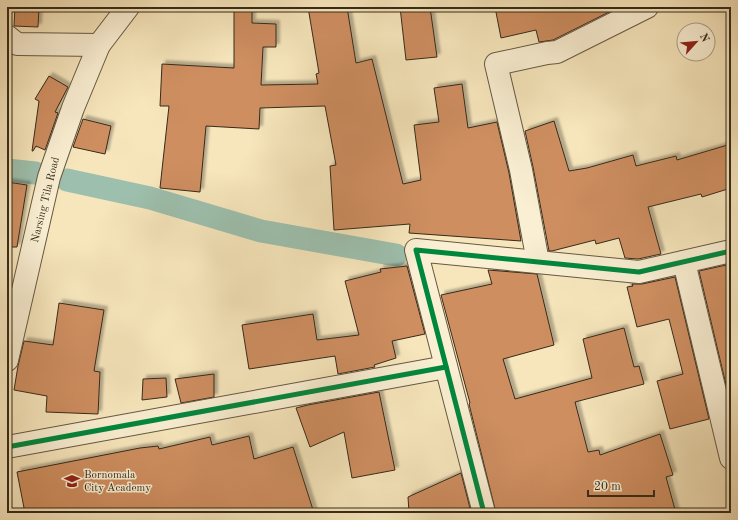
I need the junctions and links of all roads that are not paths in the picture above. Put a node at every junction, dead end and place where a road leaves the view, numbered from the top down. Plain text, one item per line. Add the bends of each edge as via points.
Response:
1 (128, 7) edge
2 (647, 7) edge
3 (7, 36) edge
4 (99, 45) junction
5 (731, 251) edge
6 (538, 262) junction
7 (684, 262) junction
8 (7, 360) edge
9 (446, 367) junction
10 (7, 447) edge
11 (731, 458) edge
12 (484, 513) edge

1 - 4 street, Narsing Tila Road
2 - 6 street via 556,52 496,64 521,170
3 - 4 street via 16,44
4 - 8 street, Narsing Tila Road via 73,108 50,177
5 - 7 street
6 - 7 street via 639,272
6 - 9 street via 416,250
7 - 11 street
9 - 10 street
9 - 12 street

